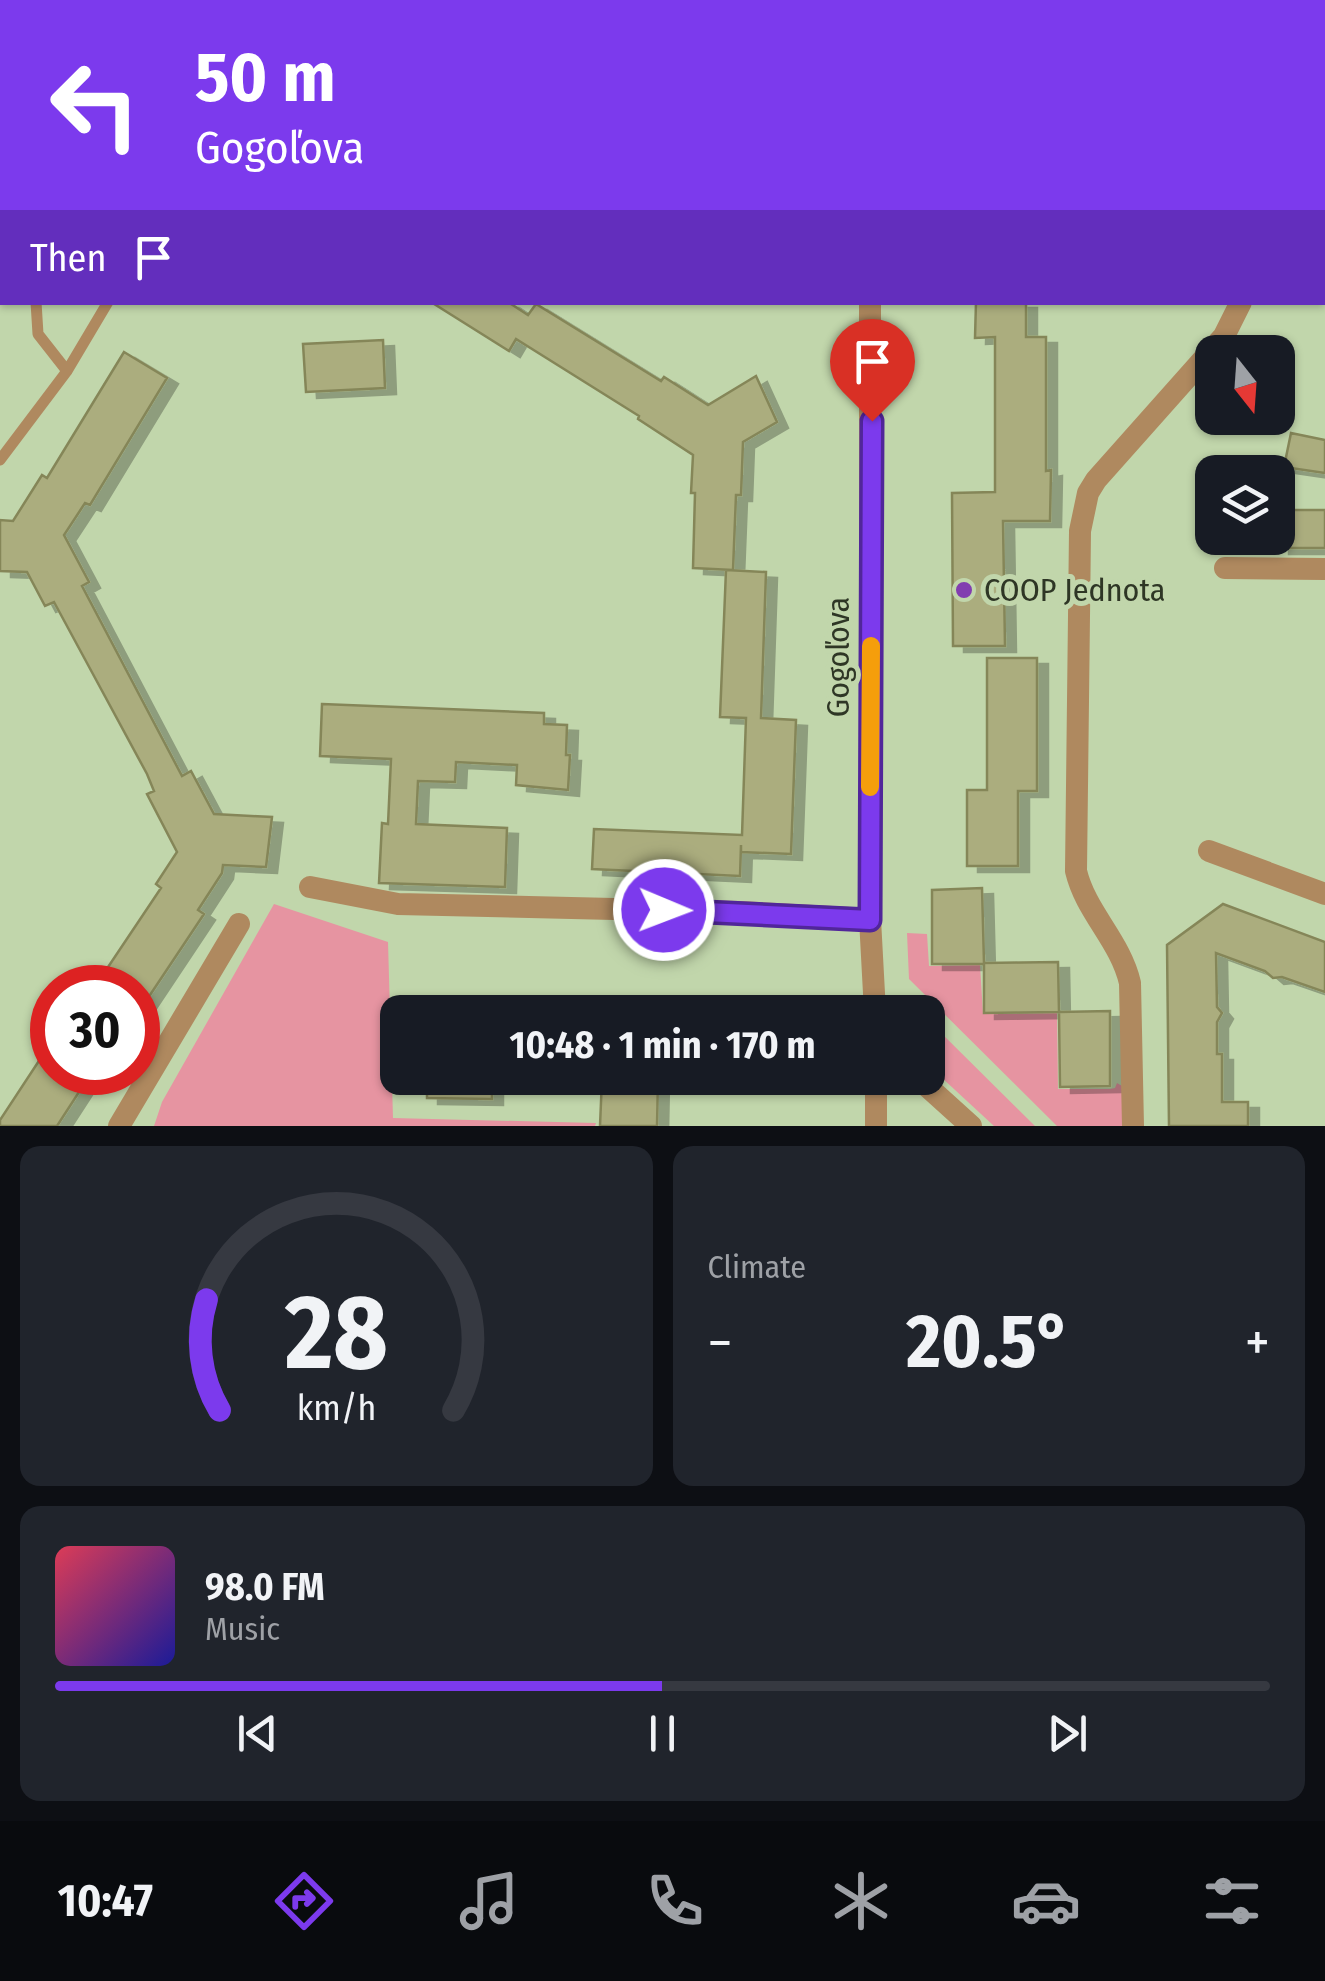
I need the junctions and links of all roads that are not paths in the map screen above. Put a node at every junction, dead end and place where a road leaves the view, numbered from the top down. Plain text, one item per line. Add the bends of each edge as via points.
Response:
1 (36, 305) edge
2 (106, 305) edge
3 (870, 305) edge
4 (1240, 305) edge
5 (67, 371) junction
6 (0, 460) edge
7 (1225, 568) dead end
8 (1325, 569) edge
9 (1209, 851) dead end
10 (310, 887) dead end
11 (1325, 894) edge
12 (870, 920) junction
13 (239, 924) dead end
14 (873, 995) edge
15 (876, 1095) edge
16 (937, 1095) edge
17 (119, 1126) edge
18 (876, 1126) edge
19 (972, 1126) edge
20 (1133, 1126) edge

1 - 5 lane via 38,334
2 - 5 lane
3 - 12 street, Gogoľova
4 - 20 street via 1224,336 1096,480 1080,532 1076,870 1085,901 1116,944 1130,982
5 - 6 lane
7 - 8 street
9 - 11 street
10 - 12 street via 398,904
12 - 14 street, Gogoľova
13 - 17 street
15 - 18 street
16 - 19 street

